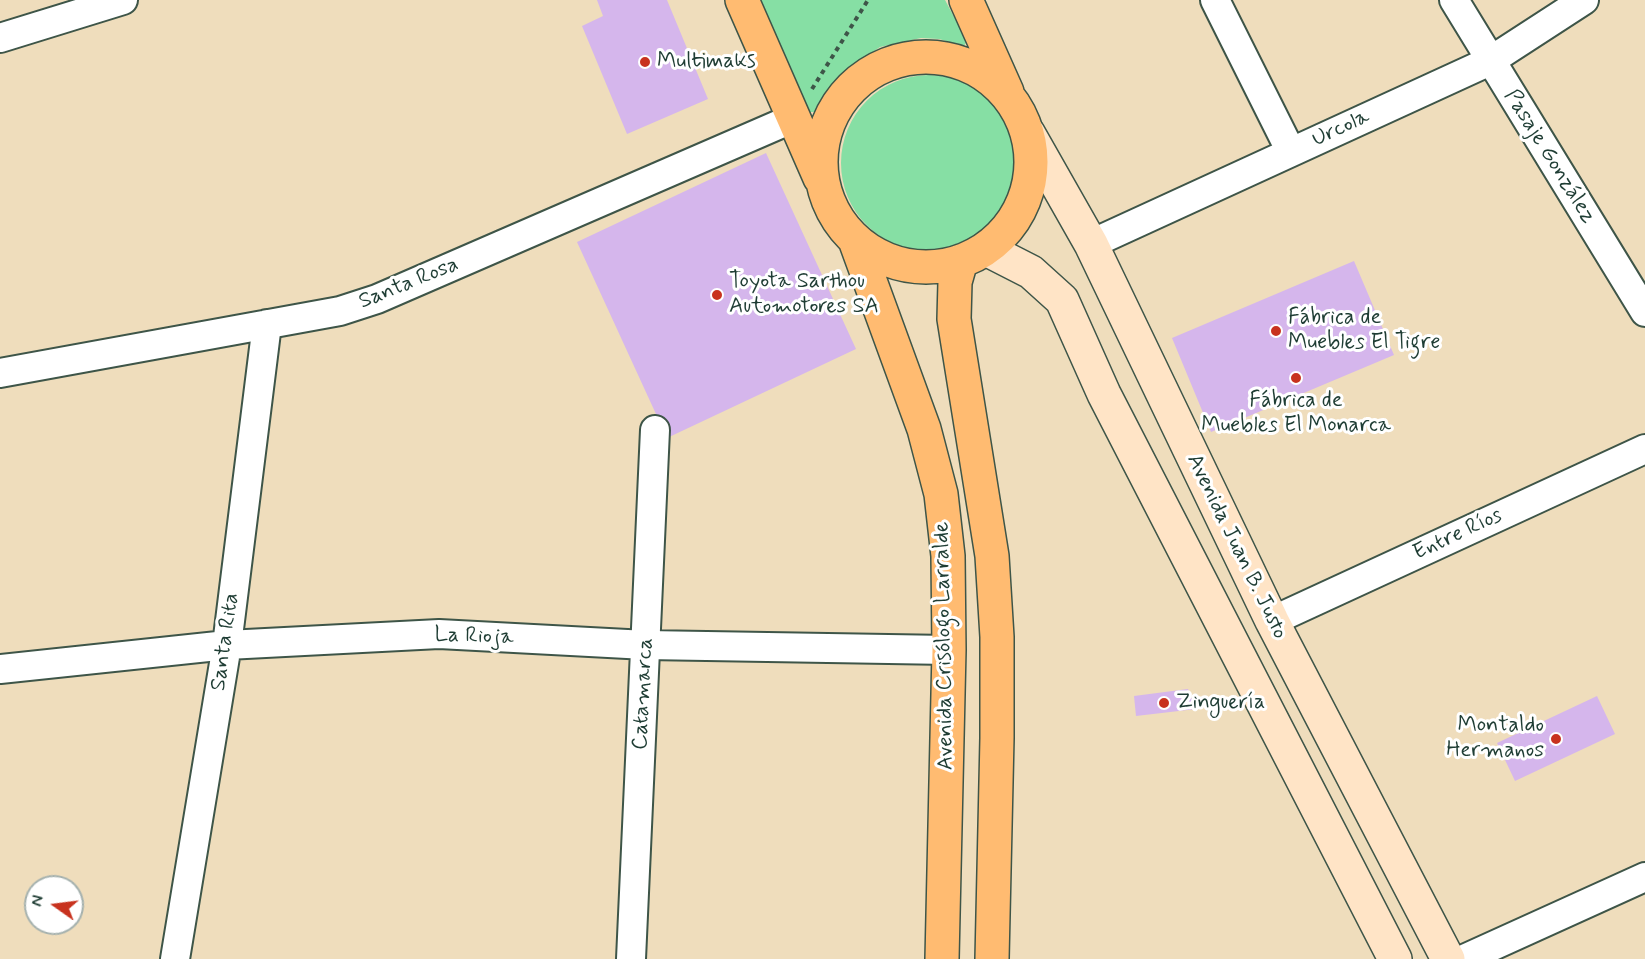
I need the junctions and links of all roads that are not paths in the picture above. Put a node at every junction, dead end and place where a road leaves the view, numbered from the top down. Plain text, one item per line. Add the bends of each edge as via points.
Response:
1 (123, 0) edge
2 (742, 0) edge
3 (966, 0) edge
4 (1215, 0) edge
5 (1454, 0) edge
6 (1584, 0) edge
7 (0, 38) edge
8 (1490, 61) junction
9 (1009, 96) junction
10 (794, 118) junction
11 (1028, 134) junction
12 (1291, 152) junction
13 (824, 185) junction
14 (855, 240) junction
15 (1091, 244) junction
16 (974, 255) junction
17 (1645, 312) edge
18 (267, 324) junction
19 (0, 373) edge
20 (655, 430) dead end
21 (1645, 449) edge
22 (1272, 621) junction
23 (226, 645) junction
24 (646, 645) junction
25 (949, 650) junction
26 (0, 669) edge
27 (1645, 877) edge
28 (175, 959) edge
29 (632, 959) edge
30 (942, 959) edge
31 (992, 959) edge
32 (1395, 959) edge
33 (1448, 959) edge
34 (1464, 959) edge

1 - 7 street
2 - 10 main road
3 - 9 main road
4 - 12 street
5 - 8 street, Pasaje González
6 - 8 street, Urcola
8 - 12 street, Urcola
8 - 17 street, Pasaje González
9 - 11 main road
9 - 13 main road via 986,75 958,61 927,56 896,61 868,74 844,96 828,123 822,154
10 - 13 main road
10 - 18 street, Santa Rosa via 377,300
11 - 15 main road, Avenida Juan B. Justo
11 - 16 main road via 1032,166 1025,198 1010,226
12 - 15 street, Urcola
13 - 14 main road via 835,215
14 - 16 main road via 878,256 905,266 933,267
14 - 25 main road, Avenida Crisólogo Larralde via 924,429 941,494 948,556
15 - 22 main road, Avenida Juan B. Justo
16 - 31 main road, Avenida Crisólogo Larralde via 955,282 954,318 993,556 998,637
16 - 32 main road, Avenida Juan B. Justo via 1031,272 1062,300 1104,394
18 - 19 street, Santa Rosa
18 - 23 street, Santa Rita
20 - 24 street, Catamarca
21 - 22 street, Entre Ríos
22 - 33 main road, Avenida Juan B. Justo
23 - 24 street, La Rioja via 438,634
23 - 26 street, La Rioja
23 - 28 street, Santa Rita
24 - 25 street, La Rioja
24 - 29 street, Catamarca
25 - 30 main road, Avenida Crisólogo Larralde
27 - 34 street

